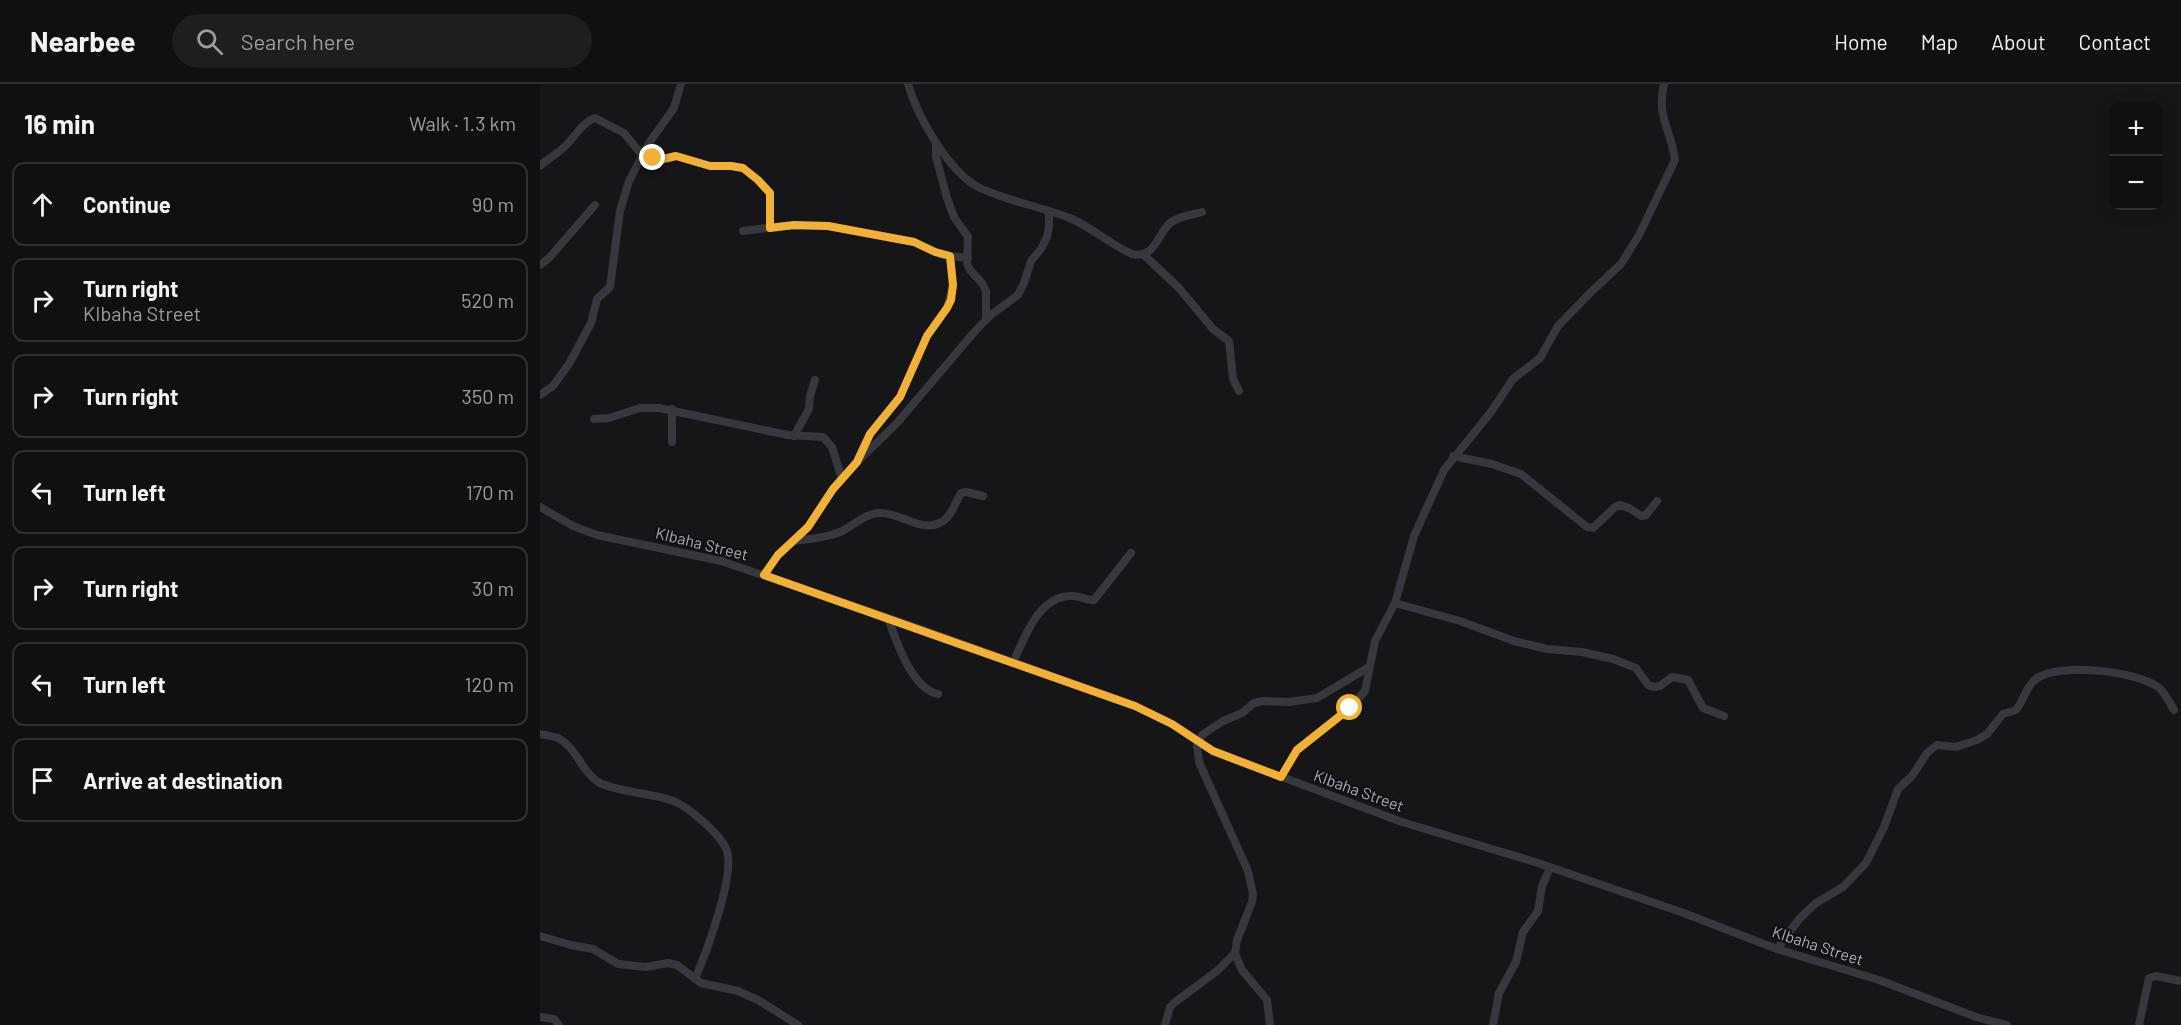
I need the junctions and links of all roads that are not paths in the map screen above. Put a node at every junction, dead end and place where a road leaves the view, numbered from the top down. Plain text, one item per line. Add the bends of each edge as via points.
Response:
1 (681, 84) edge
2 (908, 84) edge
3 (1664, 84) edge
4 (936, 142) junction
5 (643, 154) junction
6 (540, 166) edge
7 (595, 205) dead end
8 (1048, 212) junction
9 (1202, 212) dead end
10 (770, 228) junction
11 (742, 231) dead end
12 (1144, 255) junction
13 (950, 256) junction
14 (968, 258) junction
15 (540, 265) edge
16 (986, 319) junction
17 (815, 380) dead end
18 (1239, 391) dead end
19 (540, 395) edge
20 (672, 409) junction
21 (594, 419) dead end
22 (794, 436) junction
23 (672, 442) dead end
24 (1453, 456) junction
25 (857, 462) junction
26 (842, 479) junction
27 (983, 496) dead end
28 (1657, 501) dead end
29 (540, 507) edge
30 (794, 541) junction
31 (1131, 553) dead end
32 (764, 575) junction
33 (1395, 603) junction
34 (888, 618) junction
35 (1012, 663) junction
36 (1370, 667) junction
37 (938, 694) dead end
38 (2174, 710) dead end
39 (1724, 716) dead end
40 (540, 734) edge
41 (1198, 742) junction
42 (1281, 777) junction
43 (1550, 868) junction
44 (540, 936) edge
45 (1777, 949) junction
46 (1236, 953) junction
47 (695, 979) junction
48 (2181, 981) edge
49 (540, 1017) edge
50 (559, 1025) edge
51 (798, 1025) edge
52 (1165, 1025) edge
53 (1270, 1025) edge
54 (1492, 1025) edge
55 (2007, 1025) edge
56 (2139, 1025) edge

1 - 5 street via 674,108
2 - 4 street
3 - 24 street via 1664,125 1675,160 1639,235 1621,264 1567,317 1540,358 1513,379
4 - 8 street via 967,180
4 - 14 street via 947,198 968,237
5 - 6 street via 624,133 595,118
5 - 10 street via 659,160 676,156 710,166 743,168 770,193
5 - 19 street via 623,200 610,287 597,299 591,323 569,363 553,386
7 - 15 street
8 - 12 street via 1071,219 1132,254
8 - 16 street via 1047,237 1031,261 1021,289 1010,303
9 - 12 street via 1171,223
10 - 11 street
10 - 13 street via 828,226 914,242
12 - 18 street via 1229,341 1233,379
13 - 14 street
13 - 25 street via 953,285 947,308 927,336 900,397 870,434
14 - 16 street via 970,270 986,291
16 - 25 street via 897,423
17 - 22 street via 809,409
20 - 21 street via 640,408
20 - 22 street
20 - 23 street
22 - 26 street via 817,436 828,441
24 - 28 street via 1521,474 1587,527 1593,528 1615,507 1624,506 1646,515
24 - 33 street via 1422,515
25 - 26 street
26 - 30 street
27 - 30 street via 961,493 939,524 911,522 879,512 838,533
29 - 32 street, KIbaha Street via 597,536 689,553
30 - 32 street
31 - 35 street via 1094,600 1071,596 1044,607
32 - 34 street, KIbaha Street
33 - 36 street via 1379,630
33 - 39 street via 1514,641 1613,659 1636,668 1654,687 1672,677 1688,680 1703,708
34 - 35 street, KIbaha Street
34 - 37 street via 911,670 927,691
35 - 41 street, KIbaha Street via 1135,706
36 - 41 street via 1317,698 1256,702 1211,728
36 - 42 street via 1362,696 1297,750
38 - 45 street via 2159,688 2122,675 2059,670 2037,678 2016,710 2003,714 1987,734 1959,746 1937,745 1927,753 1898,789 1866,863 1843,887 1800,918
40 - 47 street via 566,745 589,775 603,784 677,803 697,816 723,844 728,857 726,877 715,926
41 - 42 street, KIbaha Street via 1221,755
41 - 46 street via 1199,762 1252,884 1251,909 1237,940
42 - 43 street, KIbaha Street via 1402,822
43 - 45 street, KIbaha Street
43 - 54 street via 1538,911 1523,932 1516,962 1499,993
44 - 47 street via 593,949 618,964 677,965
45 - 55 street, KIbaha Street
46 - 52 street via 1170,1007
46 - 53 street via 1242,970 1267,1000
47 - 51 street via 706,986 747,995
48 - 56 street via 2150,978
49 - 50 street via 554,1019

